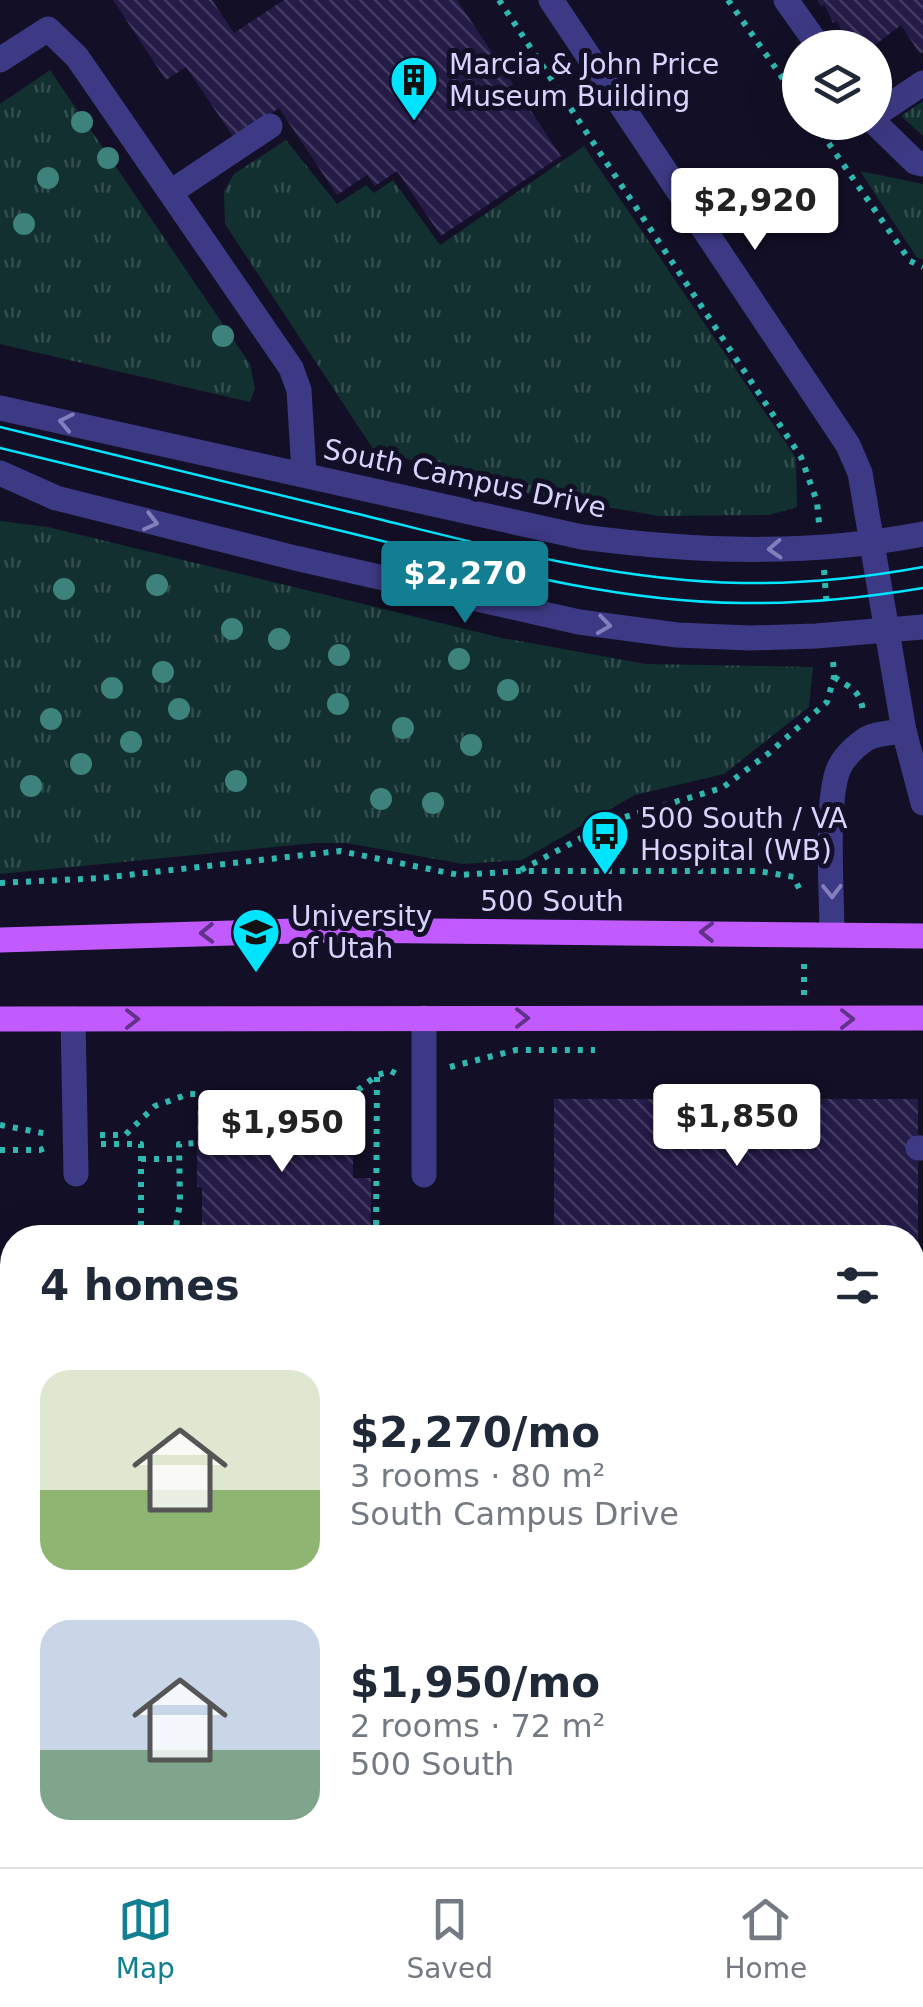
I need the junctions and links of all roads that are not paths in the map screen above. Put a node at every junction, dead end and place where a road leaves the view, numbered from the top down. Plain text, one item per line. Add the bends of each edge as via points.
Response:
1 (551, 0) edge
2 (786, 0) edge
3 (807, 30) edge
4 (0, 60) edge
5 (923, 84) edge
6 (892, 104) edge
7 (270, 126) dead end
8 (892, 140) edge
9 (923, 164) edge
10 (171, 192) junction
11 (0, 408) edge
12 (0, 474) edge
13 (304, 474) junction
14 (0, 495) edge
15 (56, 498) junction
16 (923, 534) edge
17 (873, 544) junction
18 (923, 627) edge
19 (888, 632) junction
20 (904, 731) junction
21 (923, 804) edge
22 (832, 934) junction
23 (923, 936) edge
24 (0, 940) edge
25 (424, 1018) junction
26 (923, 1018) edge
27 (0, 1019) edge
28 (73, 1019) junction
29 (76, 1174) dead end
30 (424, 1175) dead end

1 - 17 street via 848,445
2 - 3 street
4 - 10 street via 48,29 77,57
5 - 6 street
7 - 10 street
8 - 9 street
10 - 13 street via 291,368 299,390
13 -> 11 street, South Campus Drive
12 - 15 street
17 -> 13 street, South Campus Drive via 740,551 659,547 582,537
14 - 15 street
15 -> 19 street via 579,622 695,636
16 - 17 street, South Campus Drive
17 - 19 street
18 - 19 street
19 - 20 street
20 - 21 street
20 -> 22 street via 869,736 839,768
22 - 23 main road, 500 South
22 -> 24 main road, 500 South via 326,930
25 -> 26 main road
28 -> 25 main road
25 - 30 street
27 - 28 main road
28 - 29 street

